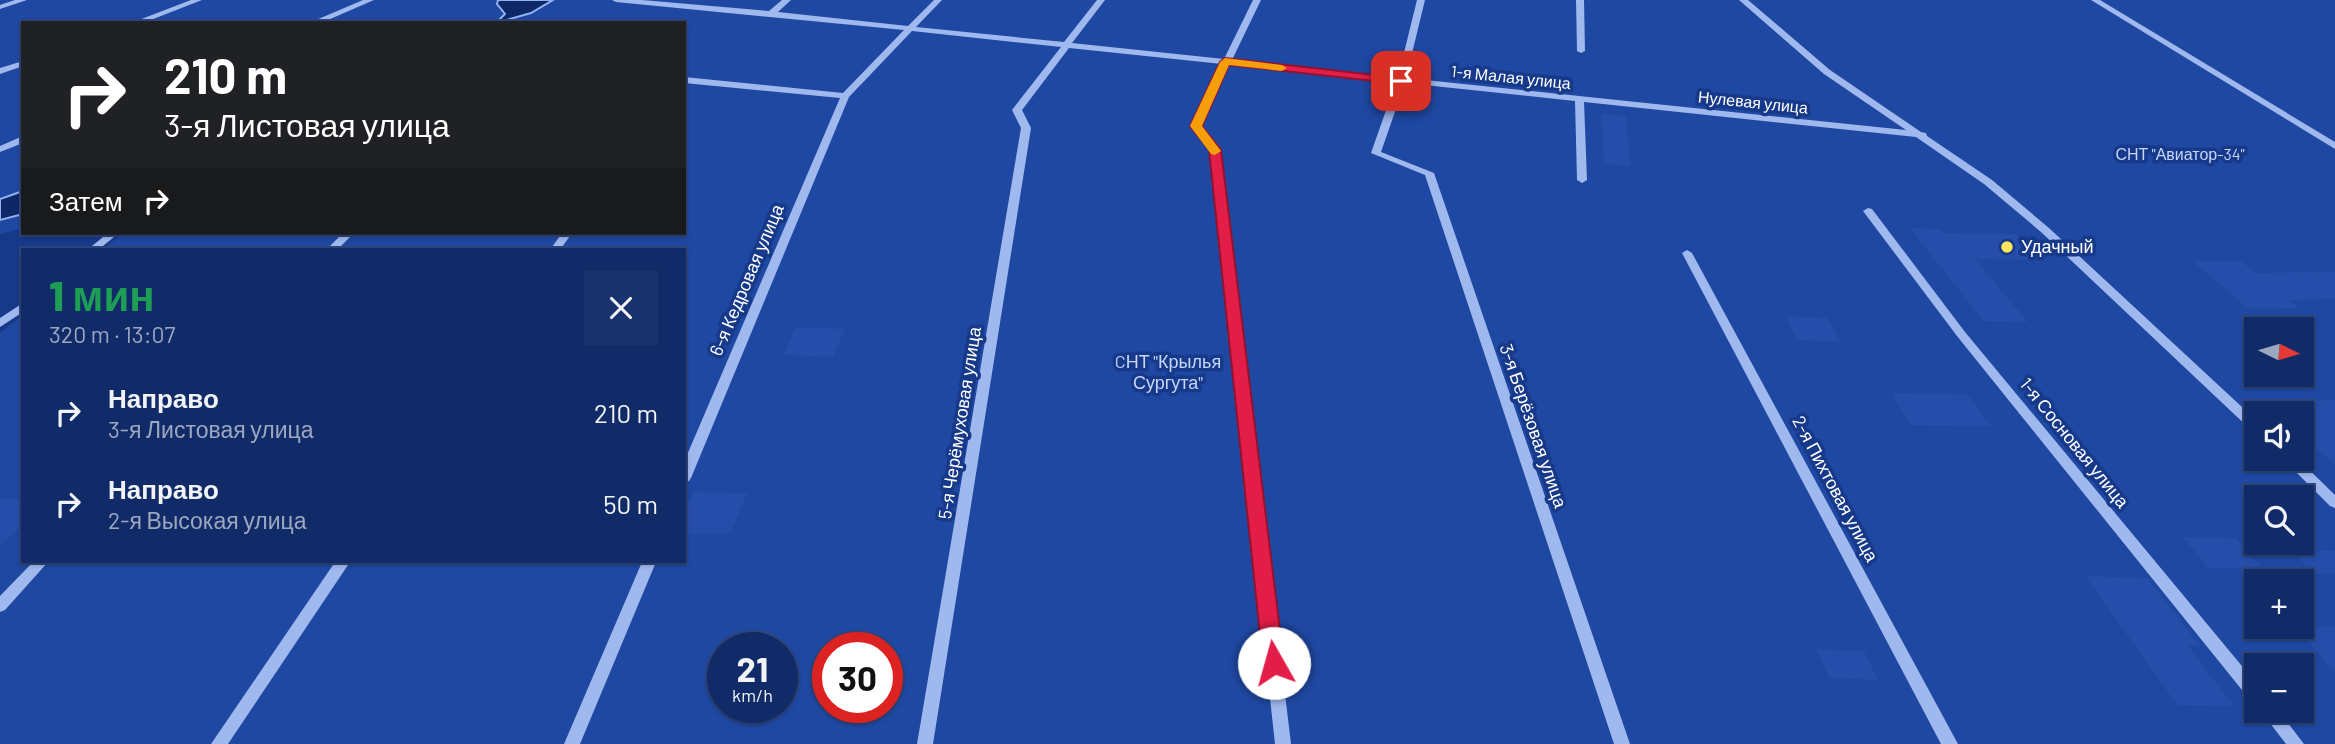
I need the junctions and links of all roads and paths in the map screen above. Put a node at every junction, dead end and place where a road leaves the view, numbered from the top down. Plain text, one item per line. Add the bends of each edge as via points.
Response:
1 (23, 0) edge
2 (198, 0) edge
3 (369, 0) edge
4 (616, 0) edge
5 (787, 0) edge
6 (938, 0) edge
7 (1101, 0) edge
8 (1257, 0) edge
9 (1421, 0) edge
10 (1580, 0) edge
11 (1743, 0) edge
12 (2095, 0) edge
13 (0, 8) edge
14 (771, 14) junction
15 (140, 21) edge
16 (318, 21) edge
17 (909, 28) junction
18 (1067, 46) junction
19 (1581, 51) dead end
20 (1225, 62) junction
21 (21, 64) edge
22 (0, 71) edge
23 (686, 80) edge
24 (1401, 81) junction
25 (845, 96) junction
26 (1579, 100) junction
27 (1923, 135) junction
28 (21, 140) edge
29 (2335, 146) edge
30 (0, 149) edge
31 (1582, 180) dead end
32 (1868, 211) dead end
33 (111, 235) edge
34 (347, 235) edge
35 (95, 248) edge
36 (333, 248) edge
37 (1687, 253) dead end
38 (21, 308) edge
39 (0, 324) edge
40 (2244, 417) edge
41 (2302, 471) edge
42 (686, 473) edge
43 (2335, 503) edge
44 (40, 563) edge
45 (342, 563) edge
46 (649, 563) edge
47 (0, 606) edge
48 (2244, 680) edge
49 (2279, 723) edge
50 (219, 744) edge
51 (572, 744) edge
52 (925, 744) edge
53 (1283, 744) edge
54 (1622, 744) edge
55 (1950, 744) edge
56 (2296, 744) edge

1 - 13 street
2 - 15 street
3 - 16 street
4 - 14 street
5 - 14 street
6 - 17 street
7 - 18 street
8 - 20 street
9 - 24 street
10 - 19 street
11 - 27 street via 1827,72
12 - 29 street
14 - 17 street
17 - 18 street
17 - 25 street
18 - 20 street
18 - 52 street, 5-я Черёмуховая улица via 1017,110 1026,128
20 - 24 street
20 - 53 street via 1196,126 1215,150
21 - 22 street
23 - 25 street
24 - 26 street, 1-я Малая улица
24 - 54 street, 3-я Берёзовая улица via 1376,153 1429,173
25 - 42 street, 6-я Кедровая улица
26 - 27 street, Нулевая улица
26 - 31 street, 1-я Малая улица
27 - 40 street via 2045,230
28 - 30 street
32 - 48 street, 1-я Сосновая улица via 1961,334
33 - 35 street
34 - 36 street
37 - 55 street, 2-я Пихтовая улица
38 - 39 street
41 - 43 street
44 - 47 street
45 - 50 street
46 - 51 street
49 - 56 street

